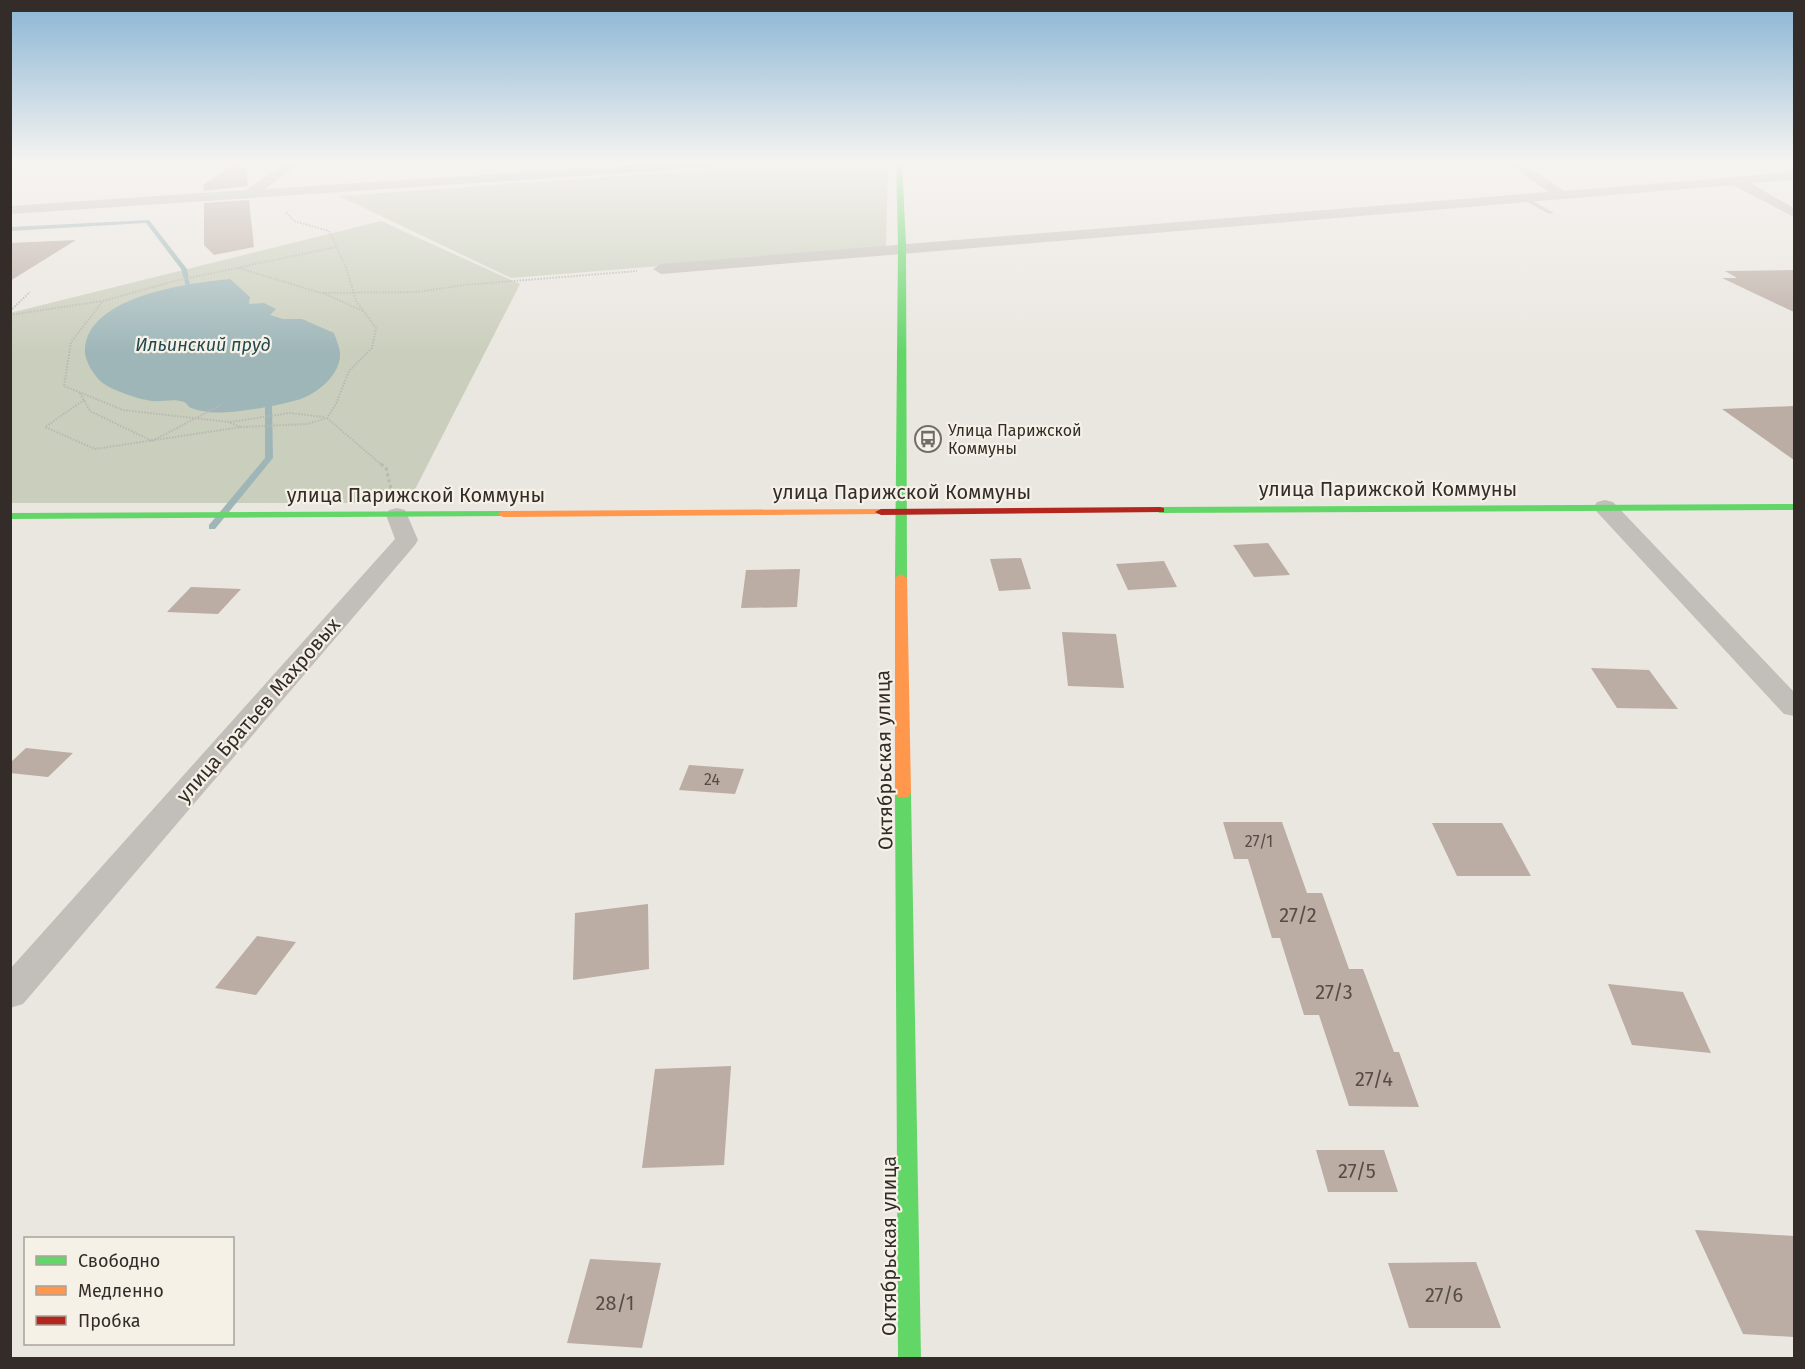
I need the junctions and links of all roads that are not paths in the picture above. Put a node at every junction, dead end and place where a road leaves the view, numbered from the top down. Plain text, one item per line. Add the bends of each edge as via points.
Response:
1 (901, 226) edge
2 (1190, 226) edge
3 (902, 250) junction
4 (662, 269) road end
5 (1605, 507) junction
6 (1794, 507) edge
7 (900, 512) junction
8 (397, 515) junction
9 (10, 516) edge
10 (1794, 708) edge
11 (10, 994) edge
12 (910, 1359) edge

1 - 3 main road, Октябрьская улица
2 - 3 street
3 - 4 street
3 - 7 main road, Октябрьская улица
5 - 6 main road, улица Парижской Коммуны
5 - 7 main road, улица Парижской Коммуны
5 - 10 street
7 - 8 main road, улица Парижской Коммуны
7 - 12 main road, Октябрьская улица
8 - 9 main road, улица Парижской Коммуны
8 - 11 street, улица Братьев Махровых via 407,540

